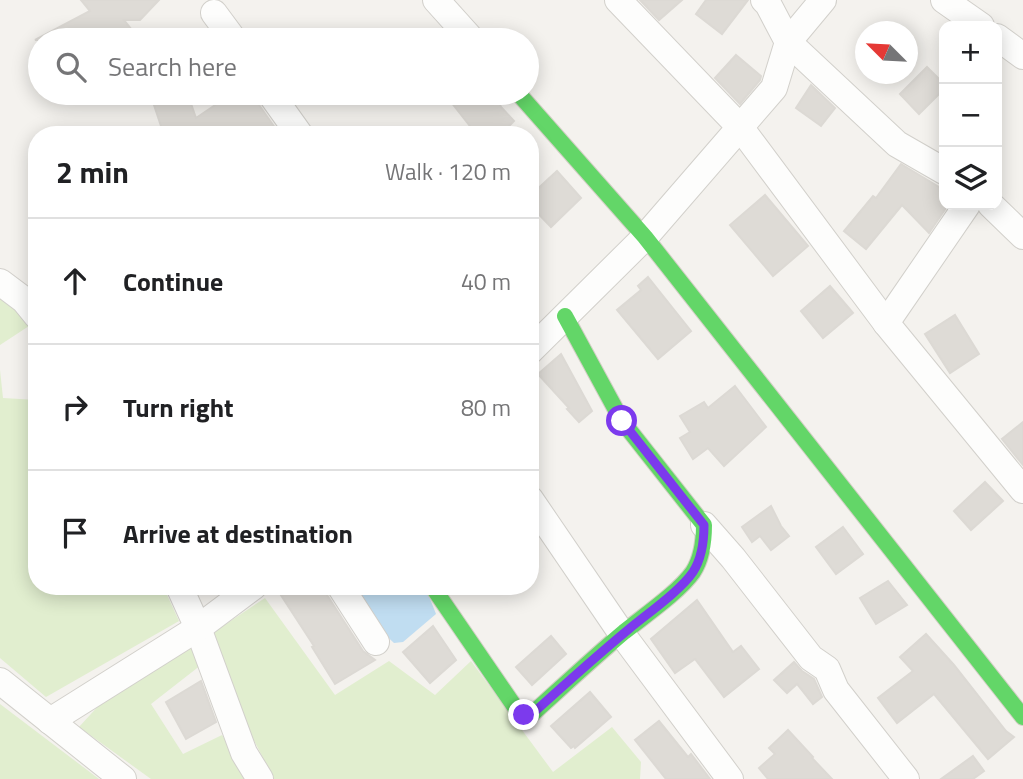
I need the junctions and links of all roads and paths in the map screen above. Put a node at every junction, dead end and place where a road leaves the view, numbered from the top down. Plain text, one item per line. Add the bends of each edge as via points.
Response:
1 (436, 0) edge
2 (618, 0) edge
3 (764, 0) edge
4 (823, 0) edge
5 (944, 0) edge
6 (214, 13) dead end
7 (974, 21) edge
8 (225, 28) edge
9 (461, 28) edge
10 (1002, 41) edge
11 (788, 42) junction
12 (1023, 56) edge
13 (279, 105) edge
14 (529, 105) edge
15 (294, 126) edge
16 (740, 127) junction
17 (939, 168) edge
18 (964, 210) edge
19 (996, 210) edge
20 (1023, 236) edge
21 (645, 237) junction
22 (0, 282) edge
23 (28, 305) edge
24 (565, 316) junction
25 (886, 323) junction
26 (539, 342) edge
27 (1023, 490) edge
28 (539, 512) edge
29 (704, 525) junction
30 (183, 595) edge
31 (242, 595) edge
32 (346, 595) edge
33 (438, 595) edge
34 (198, 628) junction
35 (622, 634) junction
36 (376, 642) dead end
37 (0, 681) edge
38 (1023, 717) edge
39 (50, 721) junction
40 (123, 779) edge
41 (260, 779) edge
42 (730, 779) edge
43 (906, 779) edge

1 - 9 street
2 - 16 street
3 - 11 street
4 - 11 street
5 - 7 street
6 - 8 street
10 - 12 street
11 - 16 street via 774,88
11 - 17 street via 897,144
13 - 15 street
14 - 21 street
16 - 21 street
16 - 25 street
18 - 25 street
19 - 20 street
21 - 24 street
21 - 38 street
22 - 23 street
24 - 26 street
24 - 29 street via 622,421
25 - 27 street
28 - 35 street
29 - 35 street via 701,554 686,581
29 - 43 street via 811,658 827,669 836,690
30 - 34 street
31 - 34 street
32 - 36 street
33 - 35 street via 524,715 531,715
34 - 39 street
34 - 41 street via 244,753
35 - 42 street
37 - 39 street
39 - 40 street

